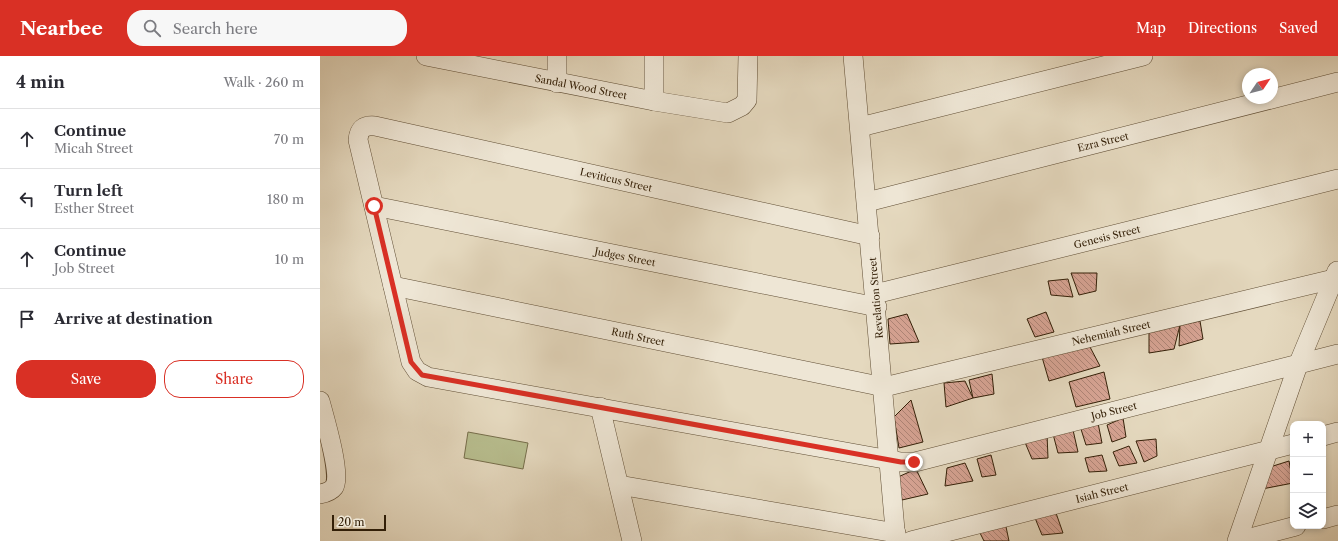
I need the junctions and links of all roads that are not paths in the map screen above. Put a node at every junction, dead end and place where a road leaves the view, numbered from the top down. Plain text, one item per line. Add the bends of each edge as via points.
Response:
1 (426, 56) edge
2 (557, 56) edge
3 (654, 56) edge
4 (748, 56) edge
5 (853, 56) edge
6 (1142, 56) edge
7 (465, 59) edge
8 (1338, 82) edge
9 (557, 83) junction
10 (654, 101) junction
11 (860, 127) junction
12 (1338, 180) edge
13 (867, 202) junction
14 (374, 206) junction
15 (870, 236) junction
16 (1336, 275) edge
17 (393, 286) junction
18 (876, 301) junction
19 (1338, 354) edge
20 (1298, 365) junction
21 (884, 387) junction
22 (320, 401) edge
23 (600, 407) junction
24 (1338, 432) edge
25 (1326, 435) edge
26 (1290, 445) edge
27 (1270, 450) junction
28 (890, 460) junction
29 (619, 485) junction
30 (327, 490) edge
31 (1338, 515) edge
32 (1326, 518) edge
33 (1290, 528) edge
34 (901, 538) edge
35 (632, 541) edge
36 (1238, 541) edge

1 - 7 street, Sandal Wood Street
2 - 9 street
3 - 10 street
4 - 10 street, Sandal Wood Street via 747,100 736,110 728,113
5 - 11 street, Revelation Street
6 - 11 street
7 - 9 street, Sandal Wood Street
8 - 13 street, Ezra Street
9 - 10 street, Sandal Wood Street
11 - 13 street, Revelation Street
12 - 18 street, Genesis Street
13 - 15 street, Revelation Street
14 - 15 street, Leviticus Street via 358,140 359,132 368,125
14 - 17 street
14 - 18 street, Judges Street
15 - 18 street, Revelation Street
16 - 20 street
16 - 21 street, Nehemiah Street
17 - 21 street, Ruth Street
17 - 23 street, Job Street via 411,362 417,372 428,377
18 - 21 street, Revelation Street
19 - 20 street, Job Street
20 - 27 street
20 - 28 street, Job Street via 914,462
21 - 28 street, Revelation Street
22 - 30 street via 335,464 336,478
23 - 28 street, Job Street
23 - 29 street
24 - 25 street
26 - 27 street, Isiah Street
27 - 34 street, Isiah Street
27 - 36 street
28 - 34 street, Revelation Street
29 - 34 street
29 - 35 street
31 - 32 street
33 - 36 street

